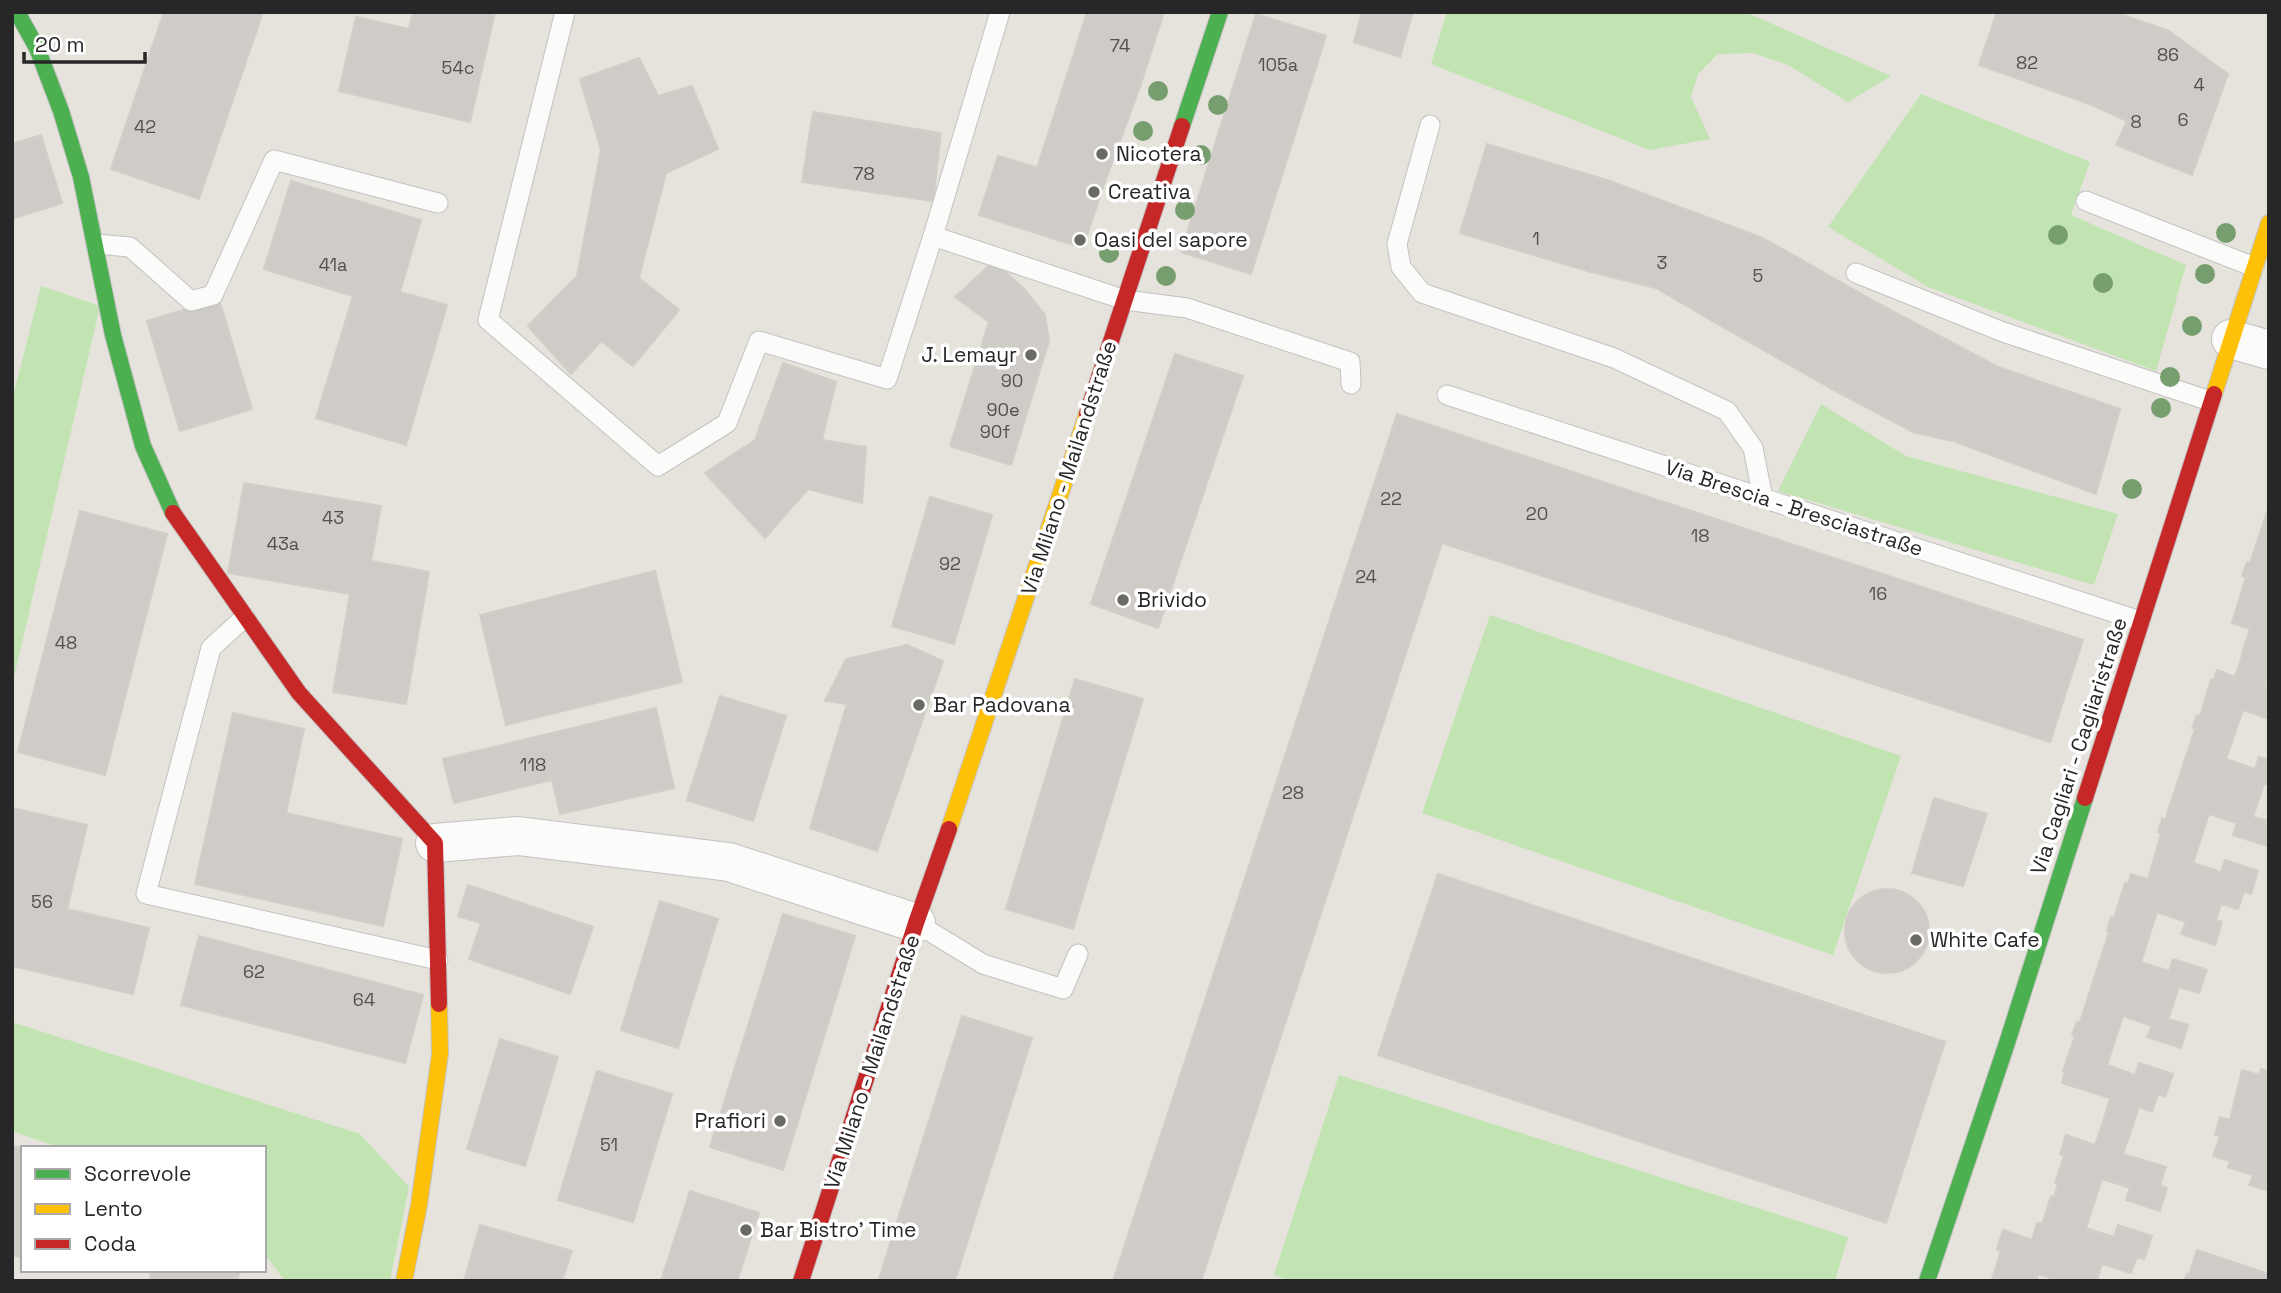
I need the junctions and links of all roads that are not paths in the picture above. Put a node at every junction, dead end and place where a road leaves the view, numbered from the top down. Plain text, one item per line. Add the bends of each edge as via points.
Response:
1 (17, 12) edge
2 (565, 12) edge
3 (1000, 12) edge
4 (1220, 12) edge
5 (1430, 125) dead end
6 (2086, 201) dead end
7 (438, 203) dead end
8 (2269, 223) edge
9 (933, 236) junction
10 (96, 244) junction
11 (2254, 267) junction
12 (1856, 272) dead end
13 (1125, 299) junction
14 (2231, 340) junction
15 (2269, 350) edge
16 (1351, 384) dead end
17 (1447, 395) dead end
18 (2210, 401) junction
19 (1763, 498) junction
20 (245, 618) junction
21 (2140, 621) junction
22 (435, 843) junction
23 (916, 923) junction
24 (1077, 954) dead end
25 (438, 960) junction
26 (404, 1281) edge
27 (801, 1281) edge
28 (1927, 1281) edge

1 - 10 street via 37,48 61,111
2 - 9 lane via 488,320 658,466 727,423 759,341 887,379
3 - 9 lane
4 - 13 street, Via Milano - Mailandstraße
5 - 19 lane via 1396,244 1401,267 1422,293 1614,358 1727,411 1753,448
6 - 11 lane
7 - 10 lane via 274,160 213,295 191,301 130,247
8 - 11 street, Via Cagliari - Cagliaristraße
9 - 13 lane
10 - 20 street via 113,335 143,446 173,513
11 - 14 street, Via Cagliari - Cagliaristraße
12 - 18 lane via 2003,332
13 - 16 lane via 1187,308 1350,362
13 - 23 street, Via Milano - Mailandstraße
14 - 15 street
14 - 18 street, Via Cagliari - Cagliaristraße
17 - 19 lane, Via Brescia - Bresciastraße
18 - 21 street, Via Cagliari - Cagliaristraße
19 - 21 lane, Via Brescia - Bresciastraße
20 - 22 street via 299,693
20 - 25 lane via 211,648 146,894
21 - 28 street, Via Cagliari - Cagliaristraße
22 - 23 street, Via Milano - Mailandstraße via 518,836 729,862
22 - 25 street
23 - 24 lane via 983,964 1063,989
23 - 27 street, Via Milano - Mailandstraße
25 - 26 street via 440,1054

